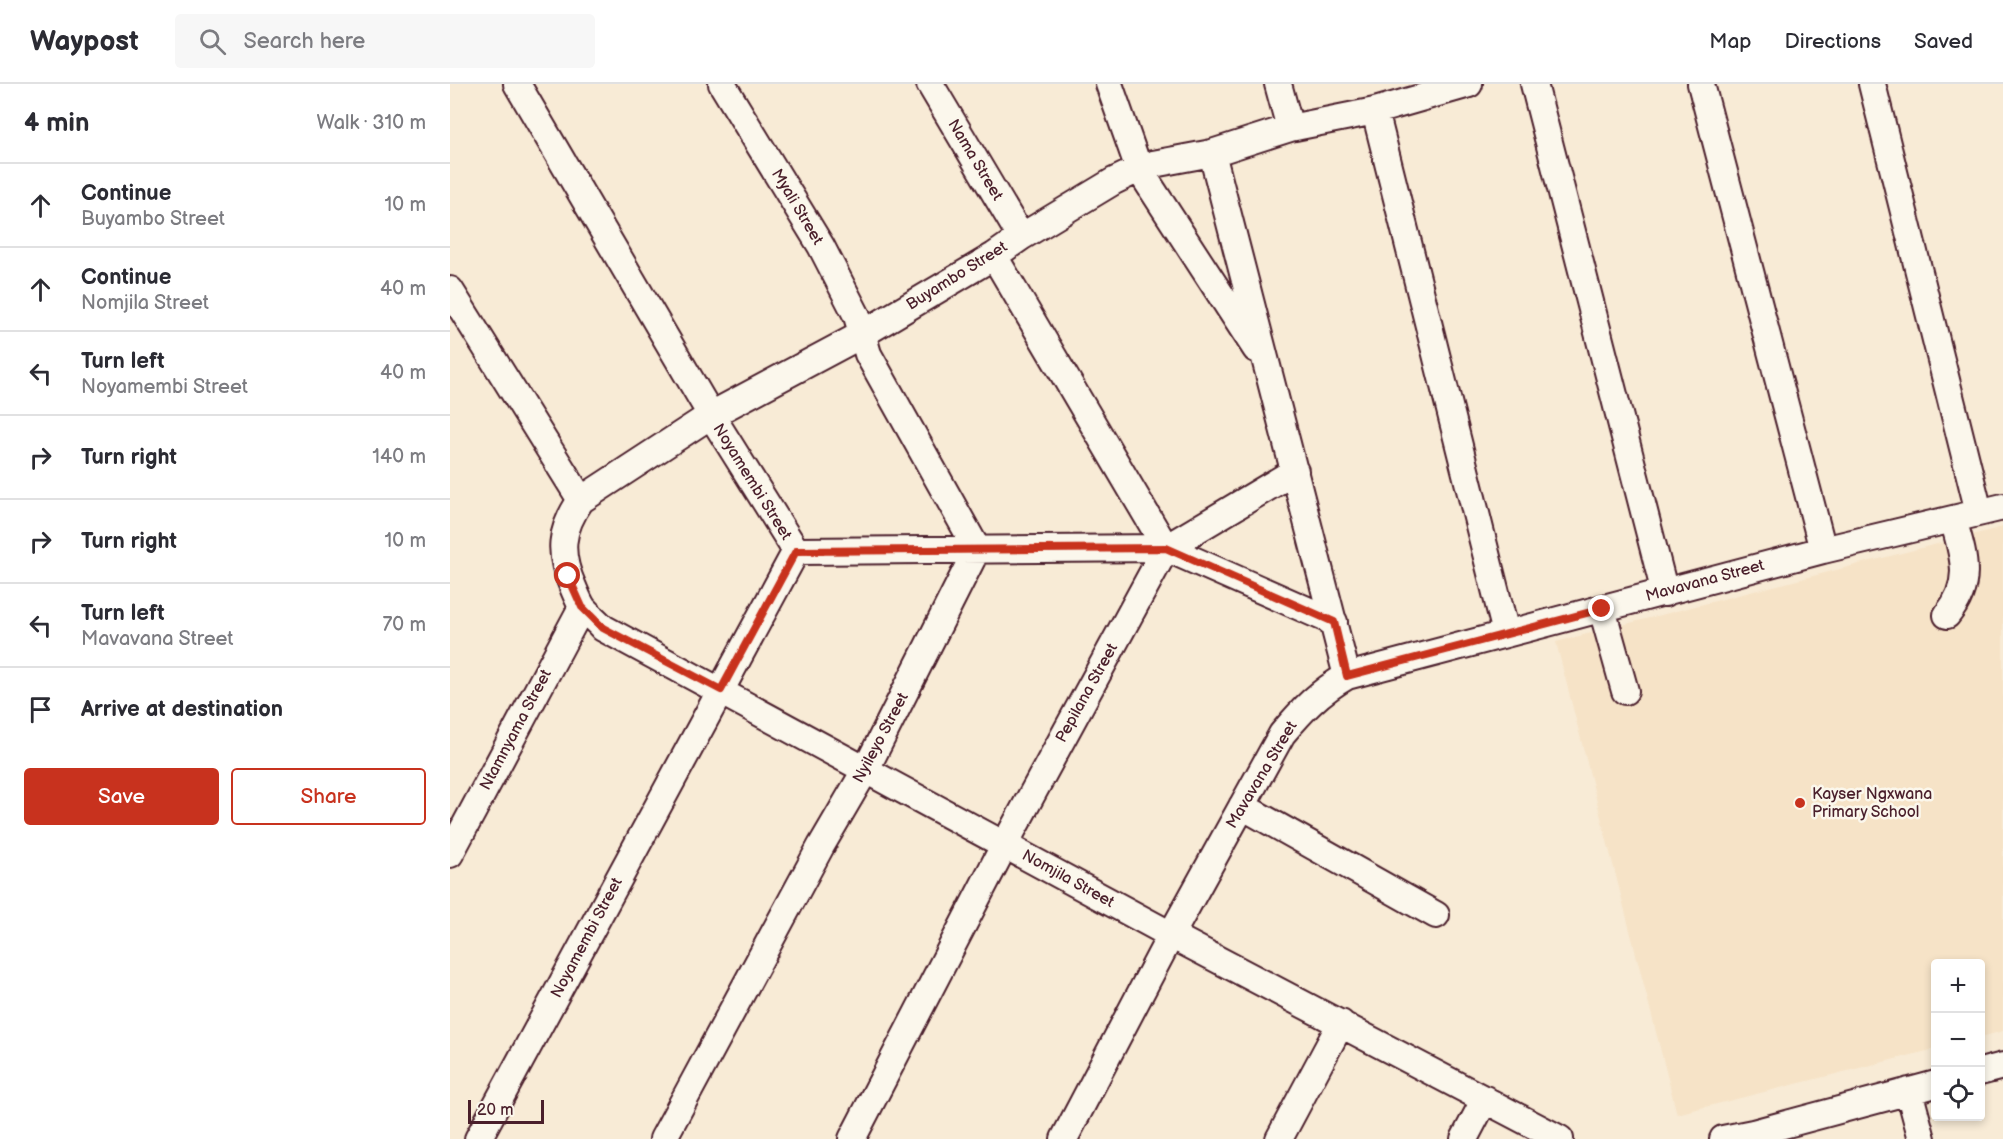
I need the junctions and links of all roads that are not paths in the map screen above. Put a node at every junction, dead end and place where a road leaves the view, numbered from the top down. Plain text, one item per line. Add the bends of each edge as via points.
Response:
1 (517, 84) edge
2 (722, 84) edge
3 (930, 84) edge
4 (1109, 84) edge
5 (1278, 84) edge
6 (1470, 84) edge
7 (1534, 84) edge
8 (1701, 84) edge
9 (1872, 84) edge
10 (1444, 87) edge
11 (1375, 111) junction
12 (1290, 128) junction
13 (1212, 153) junction
14 (1139, 169) junction
15 (1020, 237) junction
16 (994, 256) junction
17 (450, 290) edge
18 (861, 335) junction
19 (1269, 370) junction
20 (711, 415) junction
21 (1295, 471) junction
22 (581, 500) junction
23 (1991, 510) edge
24 (1953, 519) junction
25 (1166, 548) junction
26 (977, 549) junction
27 (1823, 550) junction
28 (796, 551) junction
29 (1665, 593) junction
30 (582, 607) junction
31 (1602, 609) junction
32 (1947, 615) dead end
33 (1334, 622) junction
34 (1506, 633) junction
35 (1347, 676) junction
36 (721, 690) junction
37 (1625, 691) dead end
38 (866, 769) junction
39 (1242, 806) junction
40 (1005, 844) junction
41 (450, 854) edge
42 (1436, 915) dead end
43 (1171, 935) junction
44 (1341, 1023) junction
45 (2003, 1066) edge
46 (1985, 1071) edge
47 (1931, 1084) edge
48 (1909, 1090) junction
49 (1485, 1099) junction
50 (1754, 1136) edge
51 (478, 1139) edge
52 (663, 1139) edge
53 (852, 1139) edge
54 (1064, 1139) edge
55 (1279, 1139) edge
56 (1464, 1139) edge
57 (1560, 1139) edge
58 (1723, 1139) edge
59 (1922, 1139) edge

1 - 20 street, Noyamembi Street
2 - 18 street, Myali Street via 821,246 857,316
3 - 15 street, Nama Street
4 - 14 street
5 - 12 street
6 - 10 street, Buyambo Street
7 - 29 street
8 - 27 street
9 - 23 street
10 - 11 street, Buyambo Street
11 - 12 street, Buyambo Street
11 - 34 street
12 - 13 street, Buyambo Street
13 - 14 street, Buyambo Street
13 - 19 street
14 - 15 street, Buyambo Street
14 - 19 street
15 - 16 street, Buyambo Street
16 - 18 street, Buyambo Street
16 - 25 street
17 - 22 street
18 - 20 street, Buyambo Street
18 - 26 street
19 - 21 street
20 - 22 street, Buyambo Street
20 - 28 street, Noyamembi Street
21 - 25 street
21 - 33 street
22 - 30 street, Buyambo Street via 570,515 563,553
23 - 24 street, Mavavana Street
24 - 27 street, Mavavana Street
24 - 32 street via 1964,576 1956,604
25 - 26 street
25 - 33 street
25 - 40 street, Pepilana Street
26 - 28 street
26 - 38 street, Nyileyo Street
27 - 29 street, Mavavana Street
28 - 36 street, Noyamembi Street
29 - 31 street, Mavavana Street
30 - 36 street, Nomjila Street via 603,628
30 - 41 street, Ntamnyama Street
31 - 34 street, Mavavana Street
31 - 37 street
33 - 35 street
34 - 35 street, Mavavana Street
35 - 39 street, Mavavana Street via 1305,705
36 - 38 street, Nomjila Street
36 - 51 street, Noyamembi Street
38 - 40 street, Nomjila Street
38 - 52 street, Nyileyo Street
39 - 42 street
39 - 43 street, Mavavana Street
40 - 43 street, Nomjila Street
40 - 53 street, Pepilana Street
43 - 44 street, Nomjila Street
43 - 54 street, Mavavana Street
44 - 49 street, Nomjila Street
44 - 55 street
45 - 46 street
47 - 48 street
48 - 50 street
48 - 59 street
49 - 56 street
49 - 57 street, Nomjila Street
50 - 58 street

